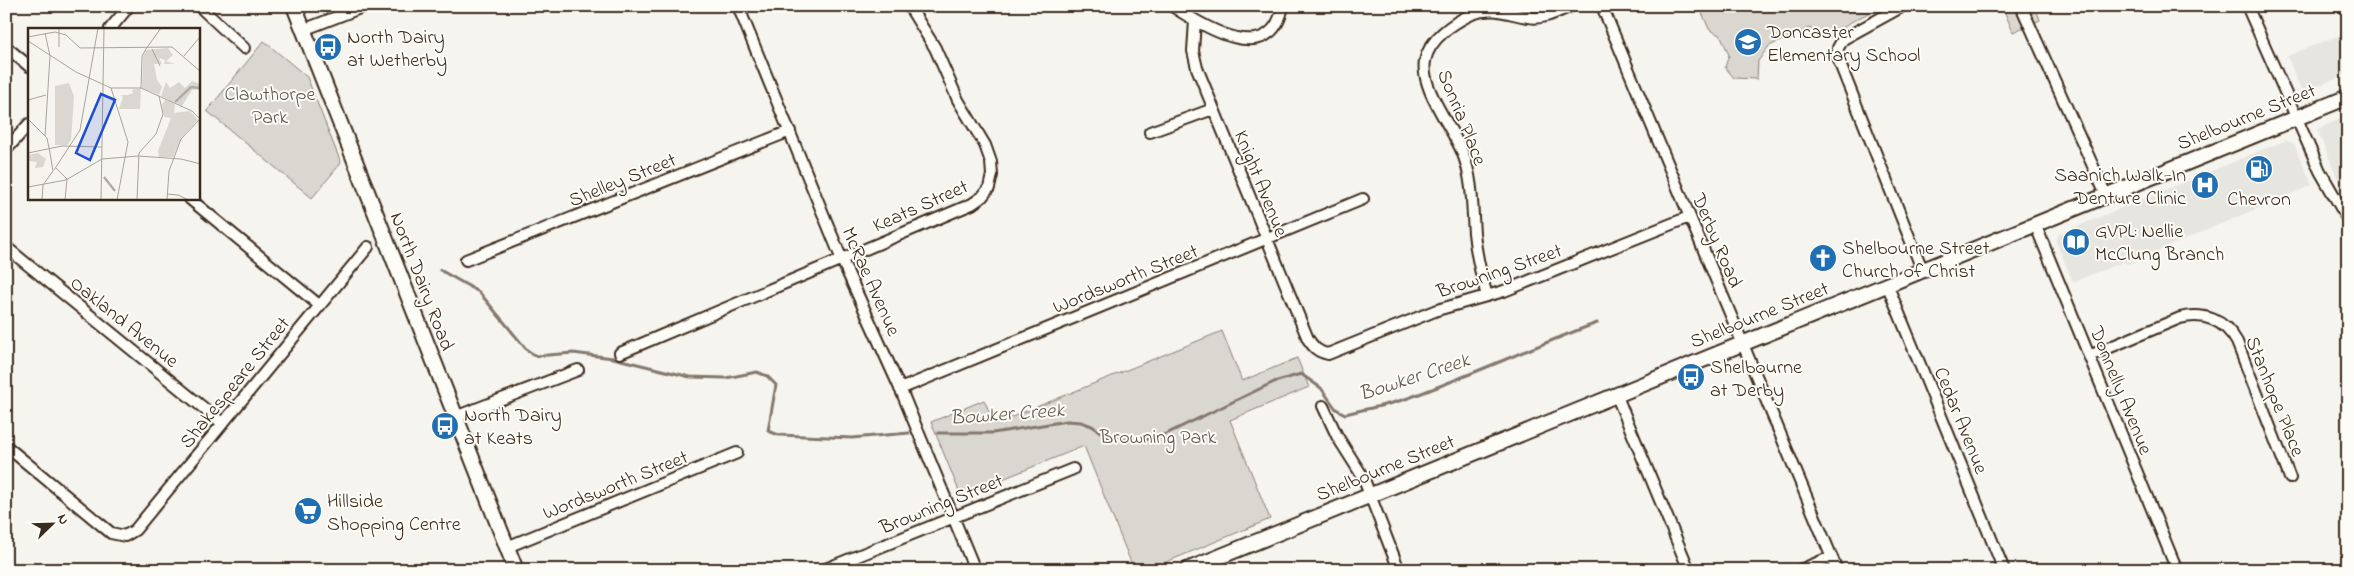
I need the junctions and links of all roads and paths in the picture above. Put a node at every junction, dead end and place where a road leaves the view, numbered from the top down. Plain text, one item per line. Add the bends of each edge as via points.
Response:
1 (129, 6) edge
2 (198, 6) edge
3 (294, 6) edge
4 (365, 6) edge
5 (738, 6) edge
6 (909, 6) edge
7 (1172, 6) edge
8 (1283, 6) edge
9 (1571, 6) edge
10 (1602, 6) edge
11 (1903, 6) edge
12 (2021, 6) edge
13 (2247, 6) edge
14 (1480, 9) edge
15 (1195, 20) junction
16 (111, 28) edge
17 (303, 30) junction
18 (6, 47) edge
19 (244, 48) dead end
20 (28, 65) edge
21 (2348, 96) edge
22 (1213, 109) junction
23 (2296, 117) junction
24 (28, 125) edge
25 (790, 131) junction
26 (1150, 132) dead end
27 (6, 150) edge
28 (2106, 195) junction
29 (1363, 199) dead end
30 (191, 200) edge
31 (1689, 217) junction
32 (2348, 220) edge
33 (2034, 224) junction
34 (1266, 238) junction
35 (6, 247) edge
36 (368, 247) dead end
37 (466, 260) dead end
38 (842, 260) junction
39 (1922, 269) junction
40 (1887, 284) junction
41 (1487, 296) junction
42 (319, 305) junction
43 (1742, 343) junction
44 (1321, 352) joint
45 (620, 353) dead end
46 (2089, 356) junction
47 (578, 370) dead end
48 (900, 389) junction
49 (1616, 394) junction
50 (1323, 406) dead end
51 (455, 416) junction
52 (222, 423) junction
53 (6, 446) edge
54 (737, 453) dead end
55 (1073, 469) dead end
56 (2290, 478) dead end
57 (1370, 495) junction
58 (953, 517) junction
59 (507, 547) junction
60 (1832, 557) junction
61 (516, 570) edge
62 (823, 570) edge
63 (974, 570) edge
64 (1186, 570) edge
65 (1399, 570) edge
66 (1689, 570) edge
67 (1800, 570) edge
68 (1837, 570) edge
69 (2004, 570) edge
70 (2177, 570) edge

1 - 16 street
2 - 19 street
3 - 17 main road, North Dairy Road
4 - 17 street
5 - 25 street, McRae Avenue
6 - 38 street, Keats Street via 935,48 958,100 984,145 992,168 991,182 986,193 972,204
7 - 15 street
8 - 15 street via 1271,30 1261,38 1248,41 1236,39
9 - 14 street, Sonria Place via 1552,15 1535,17
10 - 31 street, Derby Road
11 - 39 street via 1851,33 1838,48 1842,69
12 - 28 street
13 - 23 street
14 - 41 street, Sonria Place via 1438,37 1427,53 1424,68 1426,82 1460,146 1469,176 1477,258
15 - 22 street, Knight Avenue via 1194,60
17 - 51 main road, North Dairy Road
18 - 20 street
21 - 23 main road, Shelbourne Street
22 - 26 street
22 - 34 street, Knight Avenue
23 - 28 main road, Shelbourne Street
23 - 32 street via 2320,171
24 - 27 street
25 - 37 street, Shelley Street
25 - 38 street, McRae Avenue
28 - 33 main road, Shelbourne Street
29 - 34 street, Wordsworth Street
30 - 42 street
31 - 41 street, Browning Street
31 - 43 street, Derby Road
33 - 39 main road, Shelbourne Street
33 - 46 street, Donnelly Avenue
34 - 44 street, Knight Avenue via 1308,339
34 - 48 street, Wordsworth Street
35 - 52 street, Oakland Avenue
36 - 42 street, Shakespeare Street
38 - 45 street, Keats Street
38 - 48 street, McRae Avenue
39 - 40 main road, Shelbourne Street
40 - 43 main road, Shelbourne Street
40 - 69 street, Cedar Avenue
41 - 44 street, Browning Street via 1437,310 1328,354
42 - 52 street, Shakespeare Street
43 - 49 main road, Shelbourne Street
43 - 60 street, Derby Road
46 - 56 street, Stanhope Place via 2180,318 2196,315 2219,322 2230,330 2237,342
46 - 70 street, Donnelly Avenue
47 - 51 street
48 - 58 street, McRae Avenue
49 - 57 main road, Shelbourne Street
49 - 66 street
50 - 57 street via 1336,436 1363,477
51 - 59 main road, North Dairy Road
52 - 53 street, Shakespeare Street via 135,530 125,536 111,533
54 - 59 street, Wordsworth Street
55 - 58 street, Browning Street
57 - 64 main road, Shelbourne Street
57 - 65 street
58 - 62 street, Browning Street
58 - 63 street, McRae Avenue
59 - 61 main road, North Dairy Road
60 - 67 street
60 - 68 street, Derby Road

